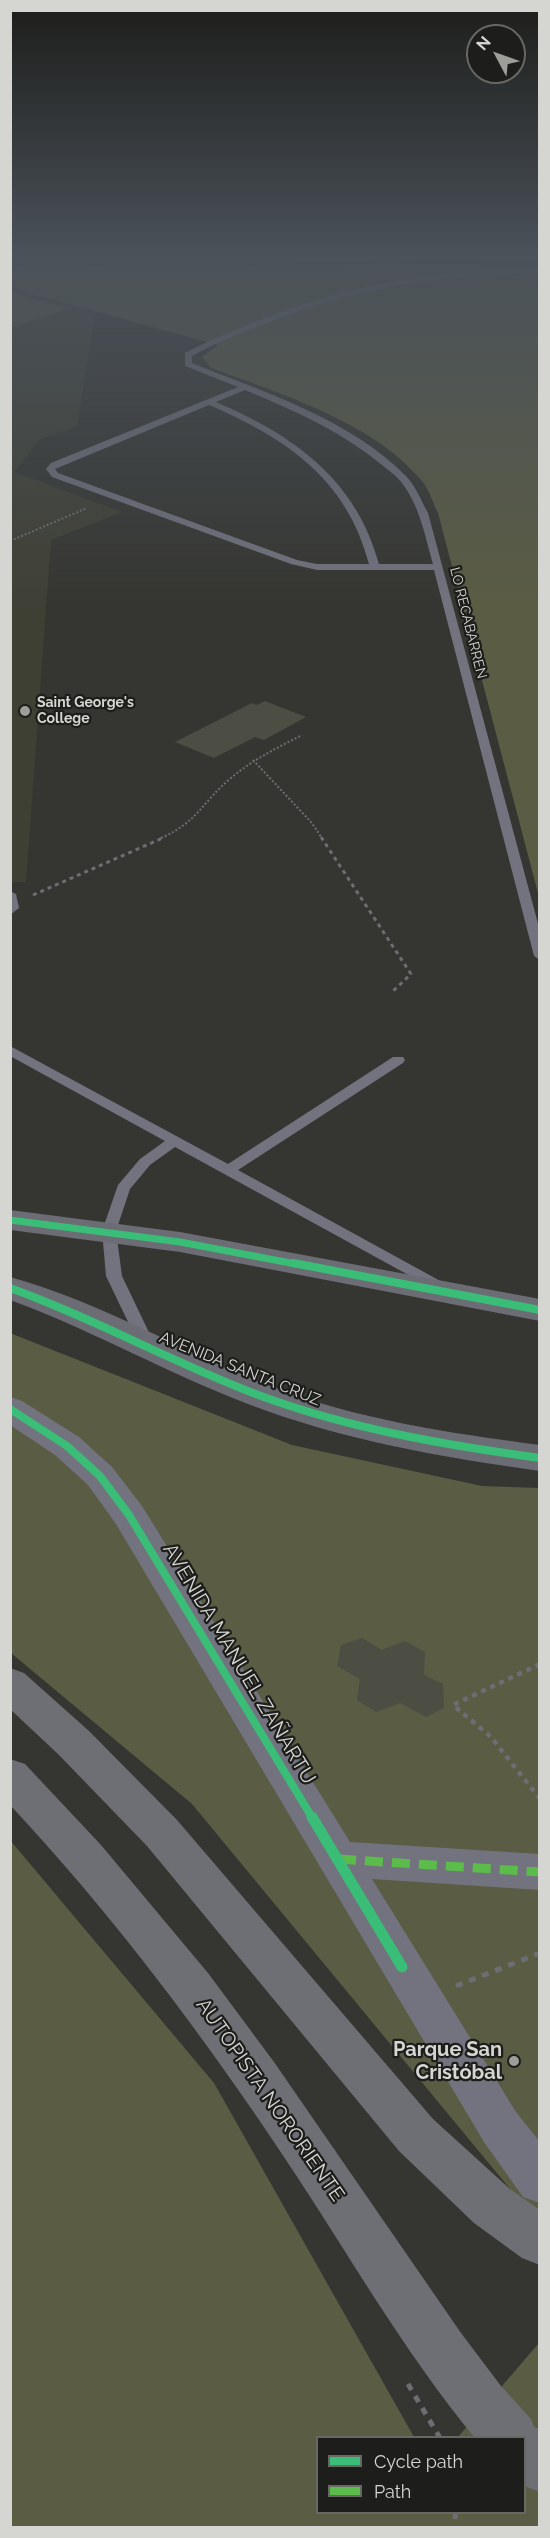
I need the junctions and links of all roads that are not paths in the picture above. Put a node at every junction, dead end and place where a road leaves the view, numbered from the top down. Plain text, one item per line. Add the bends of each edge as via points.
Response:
1 (214, 374) edge
2 (245, 387) junction
3 (209, 402) junction
4 (438, 567) junction
5 (375, 568) junction
6 (10, 894) edge
7 (10, 911) edge
8 (540, 956) edge
9 (10, 1050) edge
10 (398, 1060) dead end
11 (174, 1141) junction
12 (228, 1170) junction
13 (10, 1220) edge
14 (109, 1231) junction
15 (10, 1288) edge
16 (449, 1293) junction
17 (540, 1310) edge
18 (148, 1347) junction
19 (10, 1409) edge
20 (540, 1458) edge
21 (10, 1684) edge
22 (10, 1776) edge
23 (338, 1859) junction
24 (540, 1872) edge
25 (540, 2181) edge
26 (540, 2241) edge
27 (510, 2436) edge
28 (526, 2451) edge
29 (540, 2465) edge

1 - 2 lane, LO RECABARREN
2 - 3 lane
2 - 4 lane, LO RECABARREN via 339,431 405,480 424,513
3 - 5 lane via 244,416 305,454 360,519
3 - 5 lane via 50,469 56,475 294,562 317,567
4 - 5 lane
4 - 8 lane, LO RECABARREN
6 - 7 lane via 14,908
9 - 11 lane
10 - 12 lane
11 - 12 lane
11 - 14 lane, AVENIDA SANTA CRUZ via 145,1161 123,1188
12 - 16 lane
13 - 14 street
14 - 16 street
14 - 18 lane, AVENIDA SANTA CRUZ via 114,1276
15 - 18 street, AVENIDA SANTA CRUZ via 50,1301
16 - 17 street
18 - 20 street, AVENIDA SANTA CRUZ via 294,1408 421,1441
19 - 23 street, AVENIDA MANUEL ZAÑARTU via 67,1446 100,1476 129,1515
21 - 26 highway via 170,1842 416,2135 492,2206
22 - 27 highway, AUTOPISTA NORORIENTE via 90,1863 205,2006 287,2119 426,2328
23 - 24 street
23 - 25 street, AVENIDA MANUEL ZAÑARTU via 500,2127
28 - 29 highway

